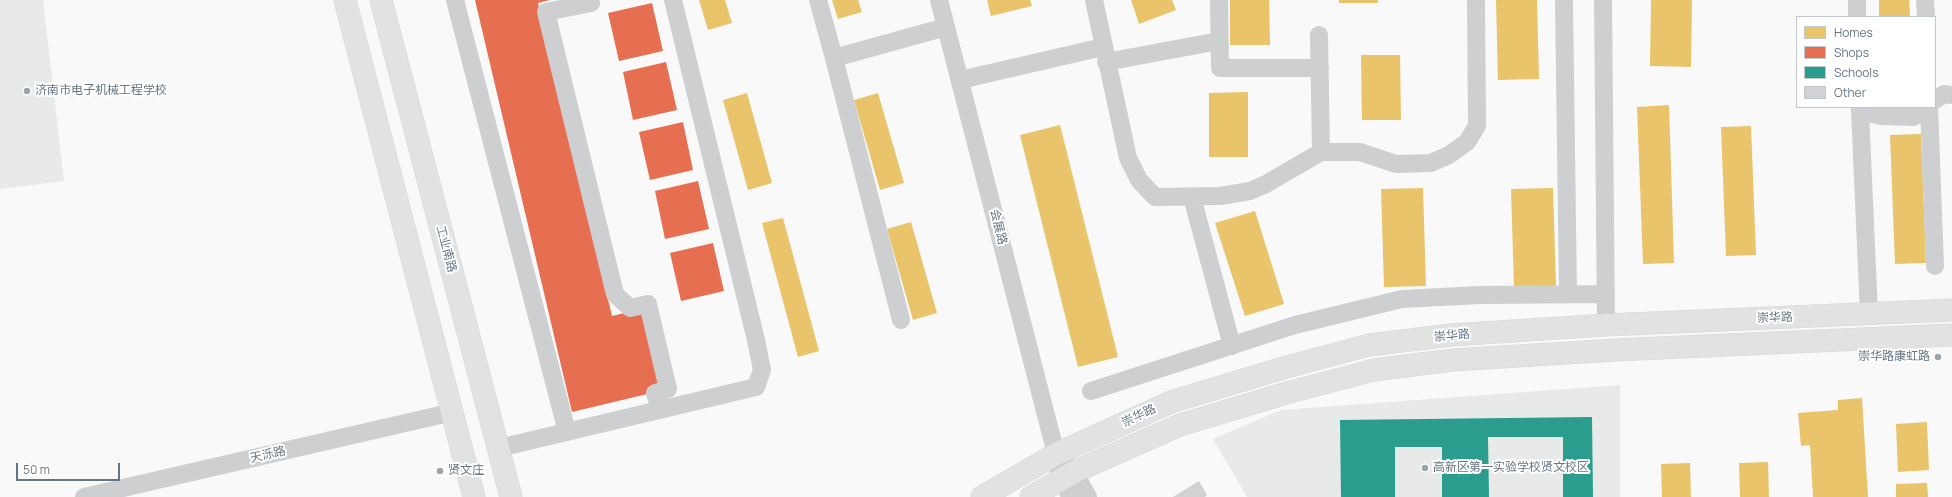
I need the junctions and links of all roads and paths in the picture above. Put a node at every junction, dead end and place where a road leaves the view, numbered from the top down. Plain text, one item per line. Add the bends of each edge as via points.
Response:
1 (346, 0) edge
2 (381, 0) edge
3 (455, 0) edge
4 (590, 0) edge
5 (673, 0) edge
6 (818, 0) edge
7 (939, 0) edge
8 (1094, 0) edge
9 (1219, 0) edge
10 (1476, 0) edge
11 (1564, 0) edge
12 (1603, 0) edge
13 (1857, 0) edge
14 (1925, 0) edge
15 (1857, 16) edge
16 (1926, 16) edge
17 (946, 26) junction
18 (1319, 35) dead end
19 (1219, 41) junction
20 (1105, 55) junction
21 (834, 58) junction
22 (1320, 68) junction
23 (960, 80) junction
24 (1952, 95) edge
25 (1936, 99) edge
26 (1923, 108) edge
27 (1929, 108) edge
28 (1860, 109) edge
29 (1321, 152) junction
30 (1192, 197) junction
31 (1935, 266) dead end
32 (1568, 294) junction
33 (1606, 294) junction
34 (1952, 310) edge
35 (1869, 314) junction
36 (901, 320) dead end
37 (1606, 325) junction
38 (1952, 335) edge
39 (1232, 346) junction
40 (1091, 392) dead end
41 (660, 409) junction
42 (453, 412) junction
43 (567, 432) junction
44 (498, 448) junction
45 (1056, 454) junction
46 (1069, 483) edge
47 (84, 497) edge
48 (474, 497) edge
49 (511, 497) edge
50 (982, 497) edge
51 (1031, 497) edge
52 (1088, 497) edge

1 - 42 main road
2 - 44 main road, 工业南路
3 - 43 street
4 - 41 street via 591,3 546,12 615,294 630,308 648,304 668,389 655,393
5 - 41 street via 762,370 756,387
6 - 21 street
7 - 17 street, 会展路
8 - 20 street
9 - 19 street
10 - 29 street via 1477,126 1467,142 1449,155 1431,163 1415,165 1396,164 1360,152
11 - 32 street
12 - 33 street
13 - 15 street
14 - 16 street
17 - 21 street
17 - 23 street, 会展路
18 - 22 street
19 - 20 street
19 - 22 street via 1220,68
20 - 23 street
20 - 30 street via 1128,158 1139,180 1155,197
21 - 36 street
22 - 29 street
23 - 45 street, 会展路
24 - 25 street via 1944,94
26 - 28 street via 1914,117 1881,116
27 - 31 street
28 - 35 street
29 - 30 street via 1250,191
30 - 39 street
32 - 33 street
32 - 39 street via 1402,299 1295,325
33 - 37 street
34 - 35 main road, 崇华路
35 - 37 main road, 崇华路
37 - 45 main road, 崇华路 via 1451,335 1369,345 1171,402
38 - 46 main road, 崇华路 via 1615,350 1453,360 1374,370 1180,425
39 - 40 street
41 - 43 street
42 - 47 street, 天泺路
42 - 48 main road
43 - 44 street
44 - 49 main road, 工业南路
45 - 46 street, 会展路
45 - 50 main road, 崇华路
46 - 51 main road, 崇华路
46 - 52 street, 会展路

